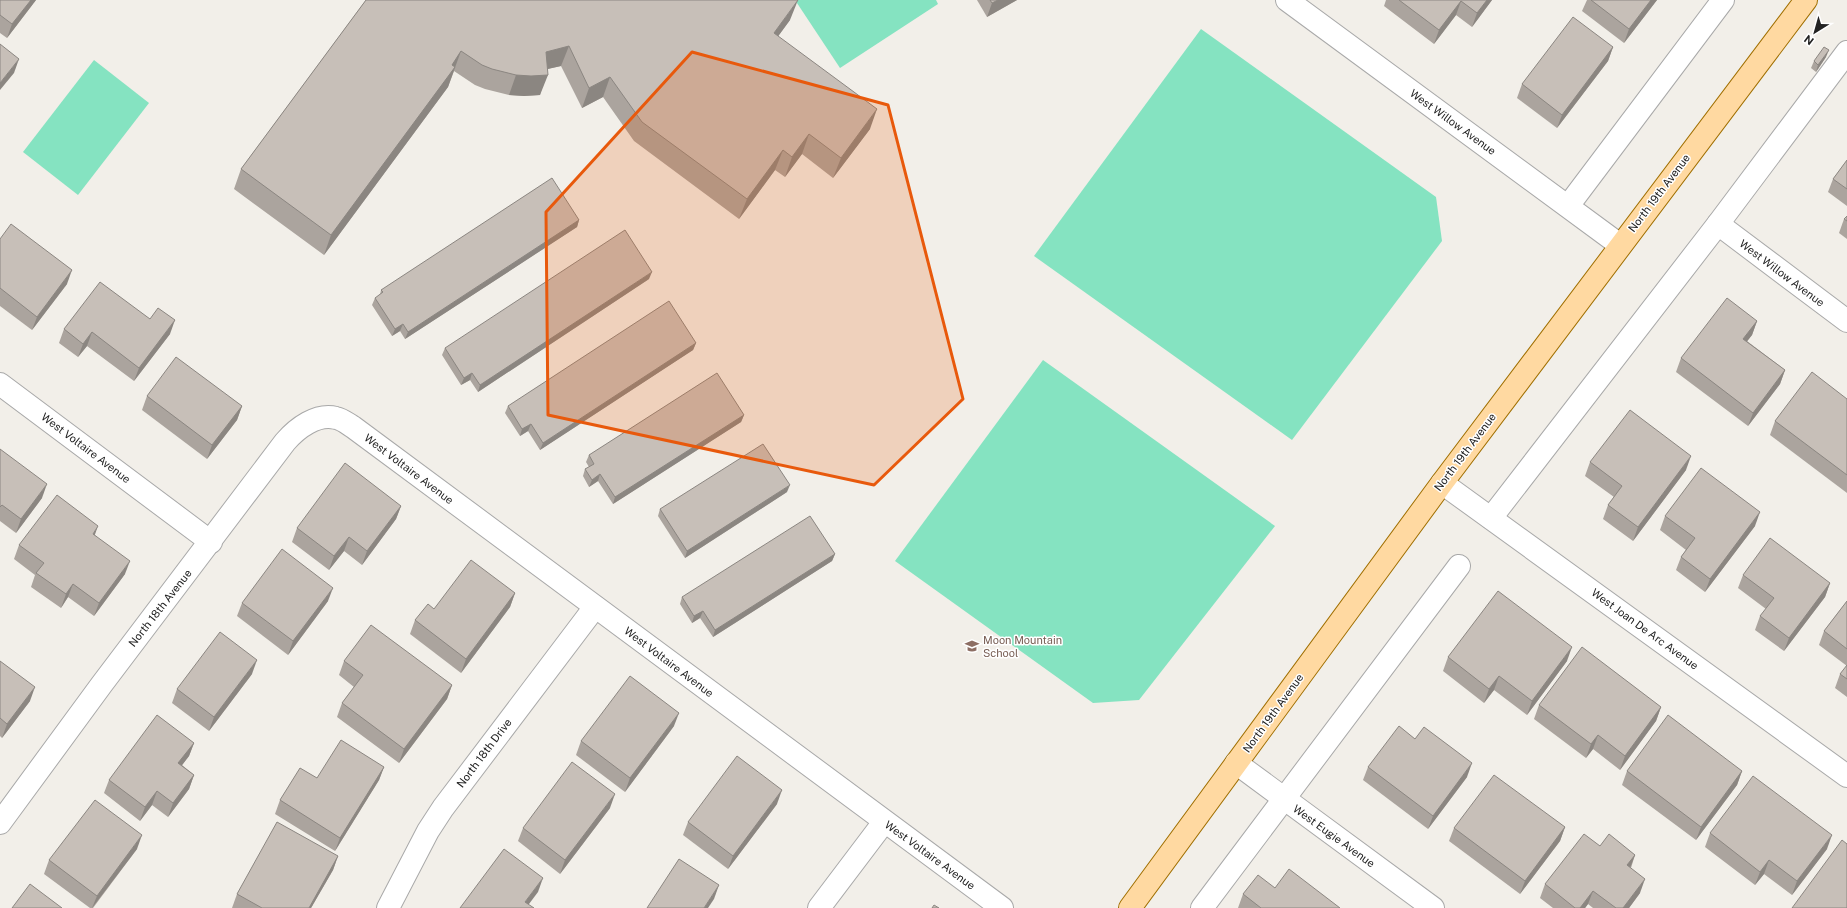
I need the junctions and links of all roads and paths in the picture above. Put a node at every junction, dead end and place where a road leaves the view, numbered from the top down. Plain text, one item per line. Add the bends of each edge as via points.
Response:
1 (1723, 0) edge
2 (1806, 0) edge
3 (1297, 3) edge
4 (1847, 52) edge
5 (1568, 206) junction
6 (1718, 224) junction
7 (1620, 245) junction
8 (1847, 321) edge
9 (0, 384) edge
10 (336, 418) joint
11 (1442, 483) junction
12 (1491, 518) junction
13 (211, 542) junction
14 (1459, 566) dead end
15 (595, 607) junction
16 (1236, 763) junction
17 (1847, 776) edge
18 (1283, 799) junction
19 (1, 820) edge
20 (884, 822) junction
21 (388, 908) edge
22 (819, 908) edge
23 (1002, 908) edge
24 (1130, 908) edge
25 (1202, 908) edge
26 (1433, 908) edge

1 - 5 street
2 - 7 main road, North 19th Avenue
3 - 5 street, West Willow Avenue
4 - 6 street
5 - 7 street, West Willow Avenue
6 - 8 street, West Willow Avenue
6 - 12 street
7 - 11 main road, North 19th Avenue
9 - 13 street, West Voltaire Avenue
10 - 13 street, North 18th Avenue via 320,418 294,431
10 - 15 street, West Voltaire Avenue via 353,427
11 - 12 street, West Joan De Arc Avenue
11 - 16 main road, North 19th Avenue
12 - 17 street, West Joan De Arc Avenue
13 - 19 street, North 18th Avenue
14 - 18 street
15 - 20 street, West Voltaire Avenue
15 - 21 street, North 18th Drive via 443,808 428,831
16 - 18 street, West Eugie Avenue
16 - 24 main road, North 19th Avenue
18 - 25 street
18 - 26 street, West Eugie Avenue
20 - 22 street
20 - 23 street, West Voltaire Avenue

